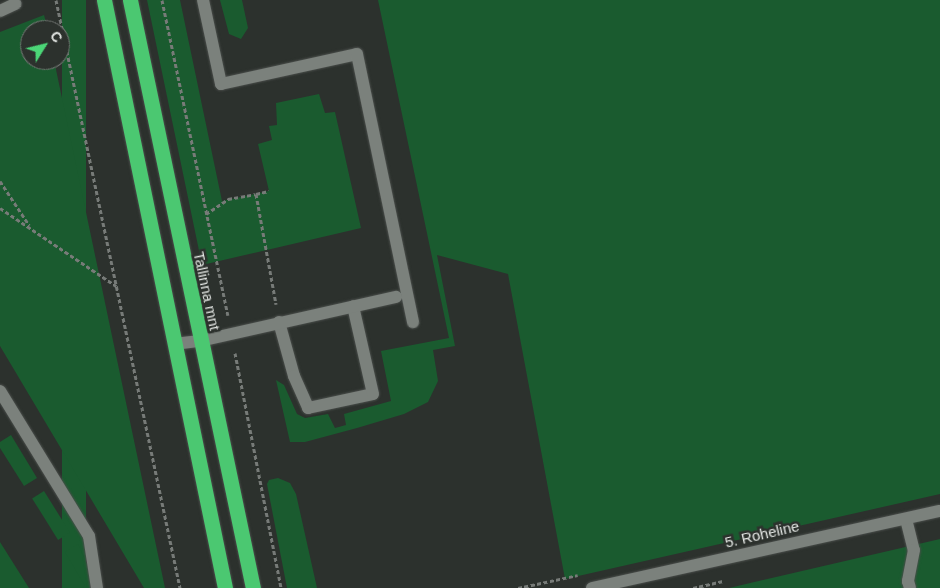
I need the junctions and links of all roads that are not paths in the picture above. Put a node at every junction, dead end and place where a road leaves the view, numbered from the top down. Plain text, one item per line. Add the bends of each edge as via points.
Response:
1 (104, 0) edge
2 (130, 0) edge
3 (204, 0) edge
4 (15, 4) dead end
5 (0, 10) edge
6 (396, 297) dead end
7 (353, 306) junction
8 (279, 322) junction
9 (413, 322) dead end
10 (200, 341) junction
11 (174, 344) junction
12 (0, 391) edge
13 (940, 511) edge
14 (906, 519) junction
15 (655, 575) junction
16 (97, 588) edge
17 (225, 588) edge
18 (253, 588) edge
19 (592, 588) edge
20 (658, 588) edge
21 (910, 588) edge

1 - 11 highway
2 - 10 highway, Tallinna mnt
3 - 9 street via 220,84 357,54
4 - 5 street
6 - 7 street
7 - 8 street
7 - 8 street via 373,394 308,408 294,376
8 - 10 street
10 - 11 street
10 - 18 highway, Tallinna mnt
11 - 17 highway
12 - 16 street via 89,536
13 - 14 street, 5. Roheline
14 - 15 street, 5. Roheline
14 - 21 street via 914,550 908,581
15 - 19 street, 5. Roheline
15 - 20 street

